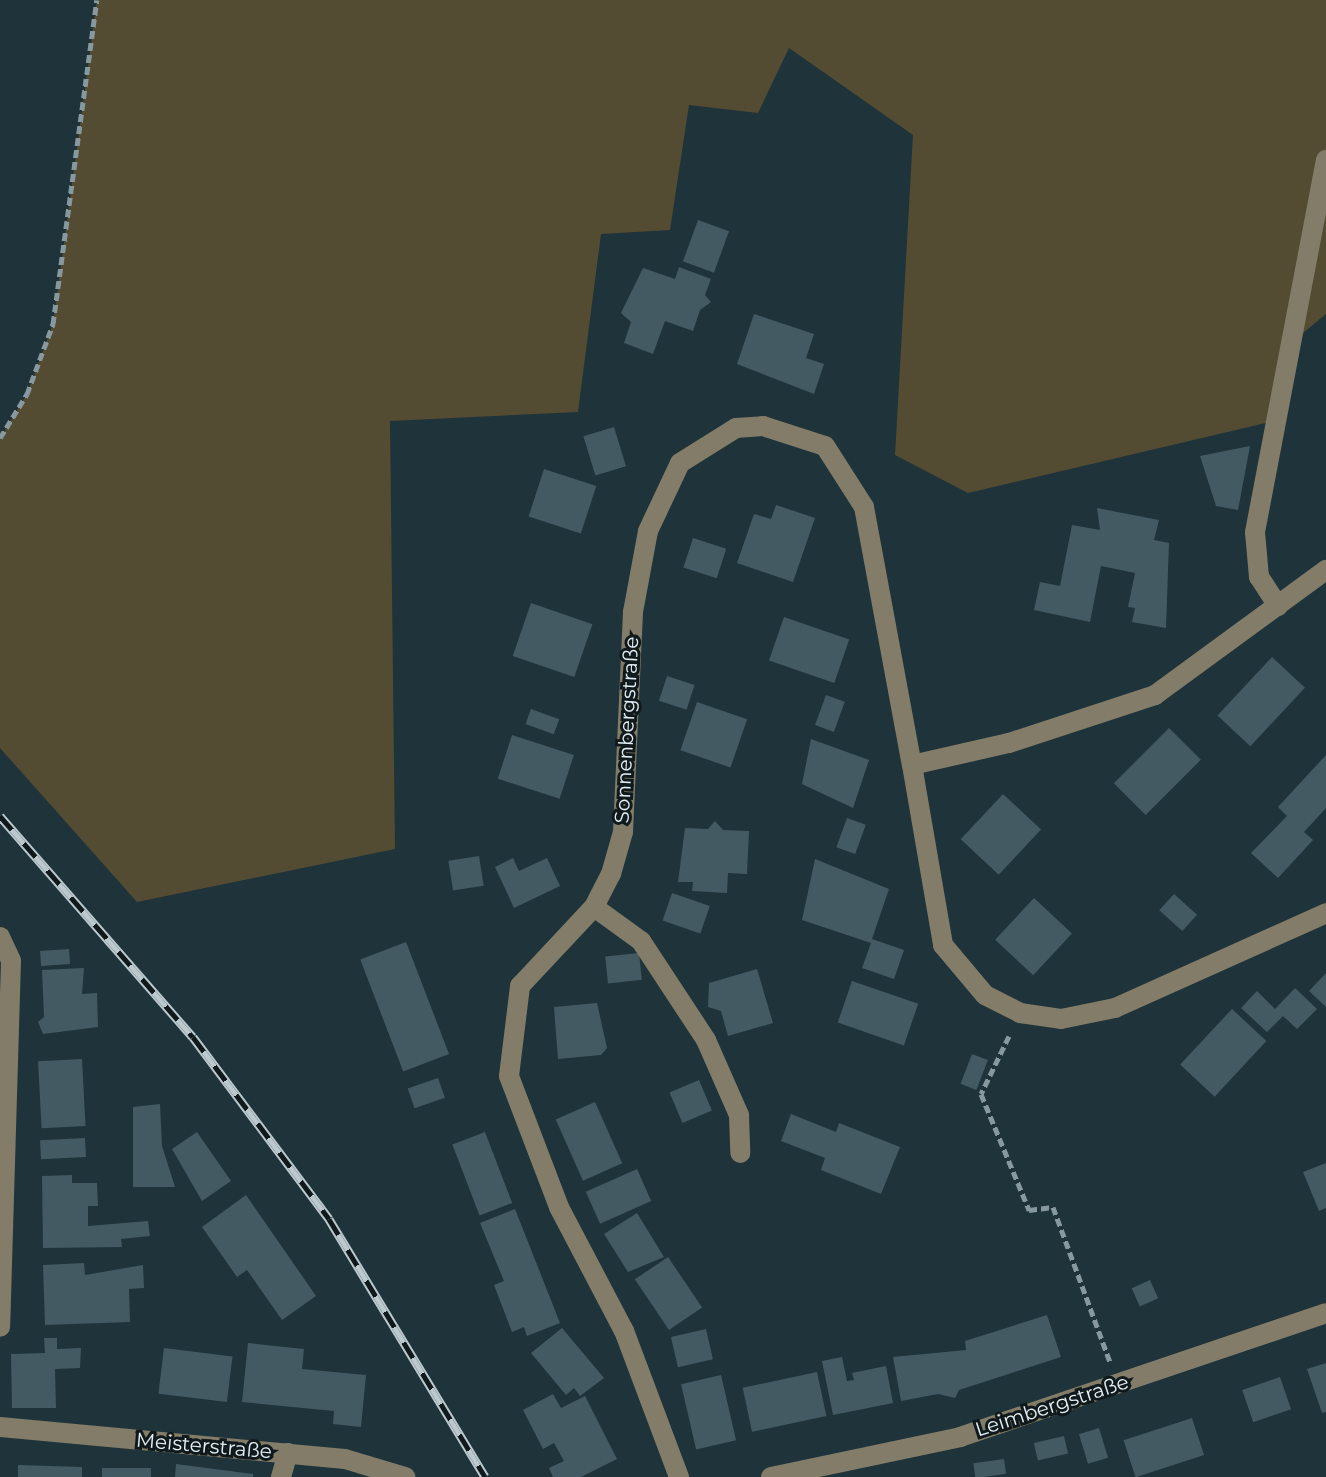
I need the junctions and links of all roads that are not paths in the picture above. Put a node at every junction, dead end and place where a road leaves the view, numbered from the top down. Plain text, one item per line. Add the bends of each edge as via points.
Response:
1 (1326, 160) edge
2 (1326, 570) edge
3 (1278, 606) junction
4 (912, 765) junction
5 (594, 907) junction
6 (1326, 913) edge
7 (0, 937) edge
8 (740, 1153) dead end
9 (1326, 1313) edge
10 (0, 1327) edge
11 (0, 1427) edge
12 (288, 1453) junction
13 (281, 1477) edge
14 (405, 1477) edge
15 (679, 1477) edge
16 (771, 1477) edge

1 - 3 street via 1255,532 1259,577
2 - 3 street
3 - 4 street via 1155,695 1009,743
4 - 5 street, Sonnenbergstraße via 864,507 825,446 763,426 736,428 680,463 648,531 633,612 623,832
4 - 6 street, Sonnenbergstraße via 943,945 985,995 1020,1013 1061,1019 1115,1008
5 - 8 street via 641,941 706,1040 739,1115
5 - 15 street, Sonnenbergstraße via 520,986 509,1076 559,1207 624,1331
7 - 10 street via 11,961
9 - 16 street, Leimbergstraße via 960,1437
11 - 12 street, Meisterstraße
12 - 13 street
12 - 14 street, Meisterstraße via 345,1459

